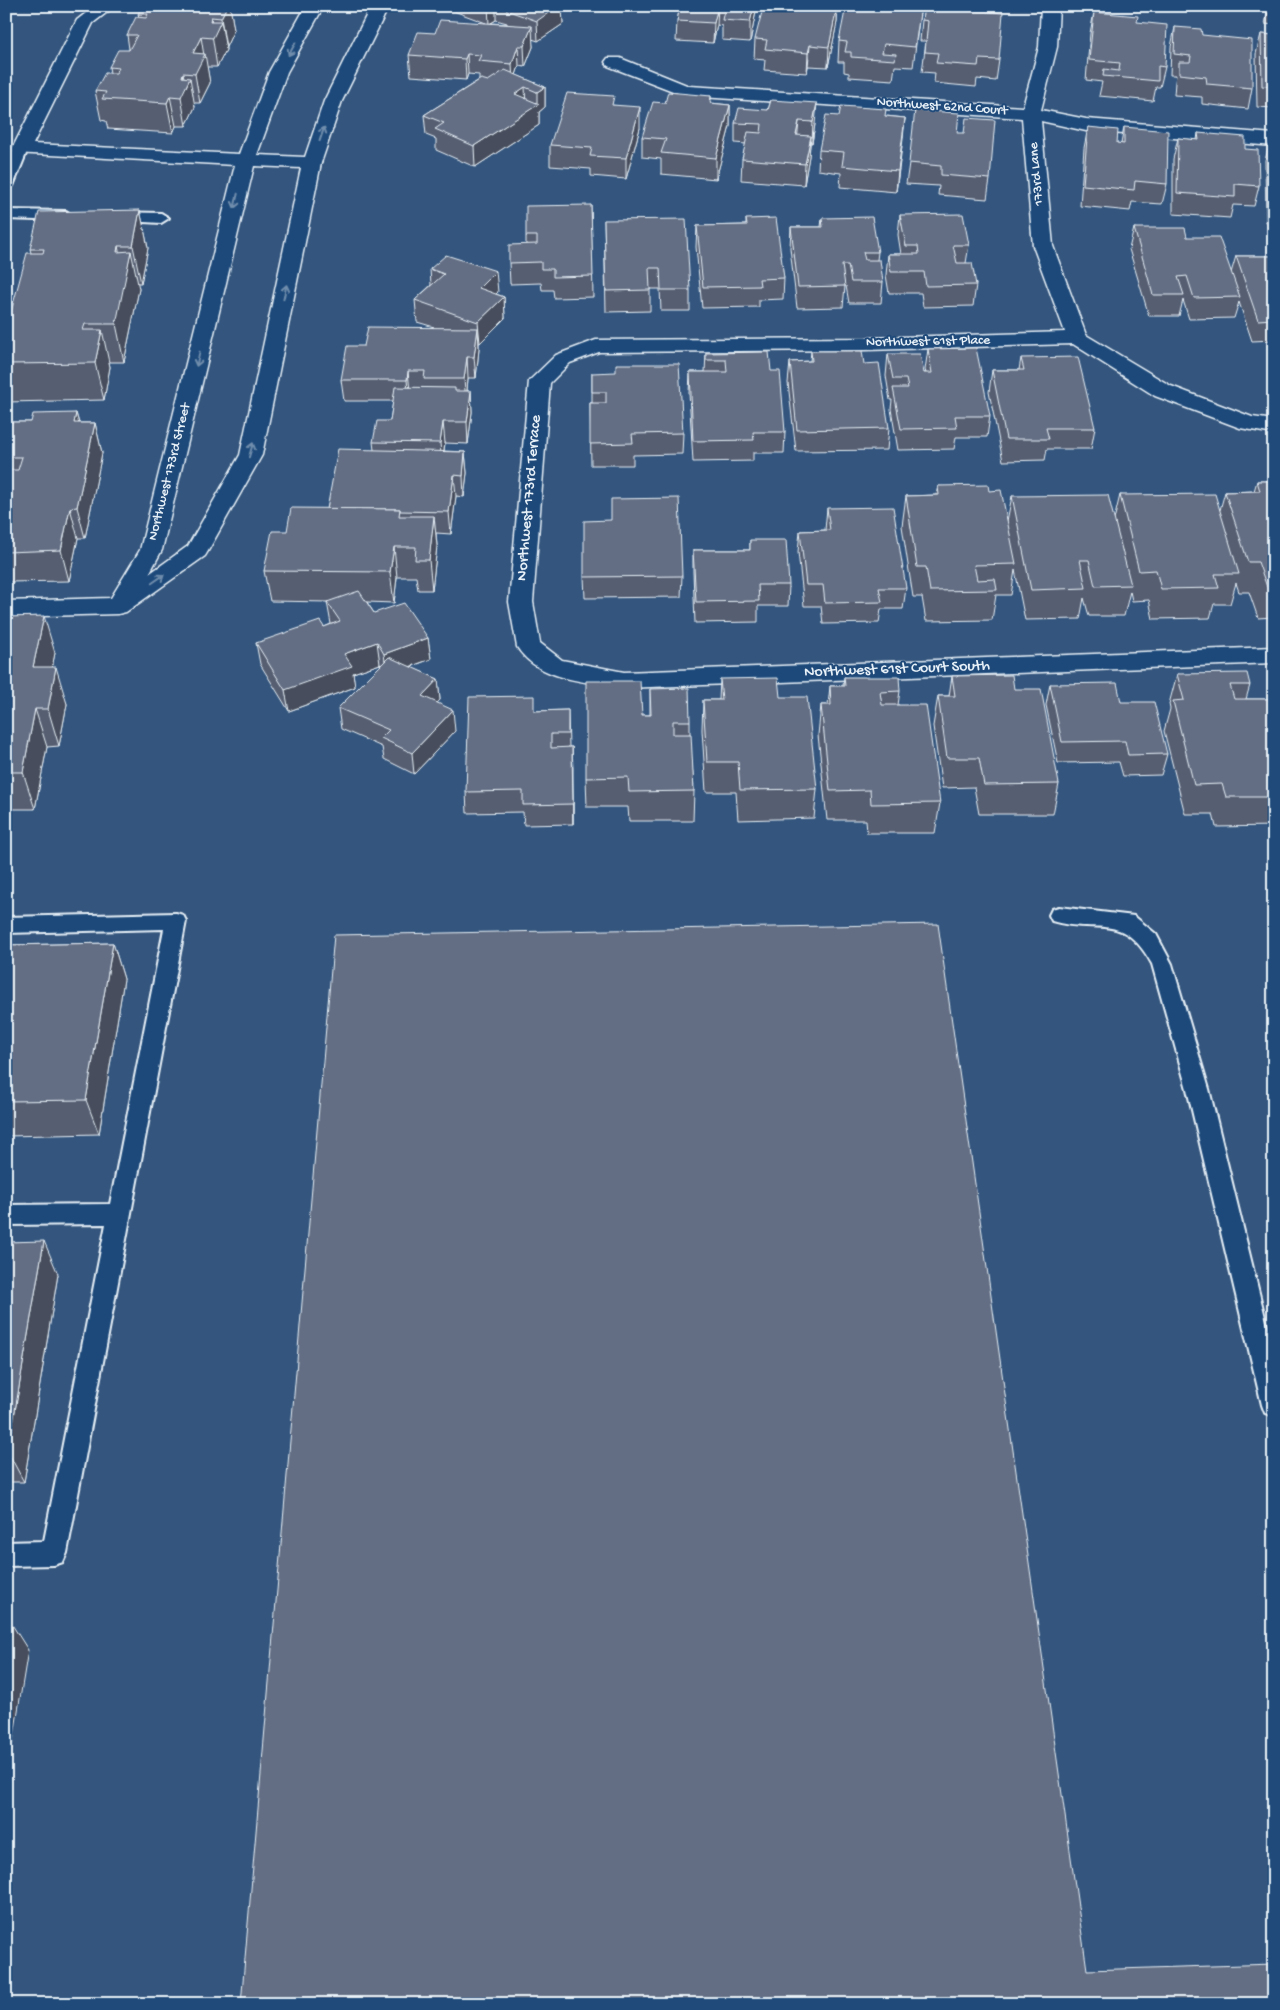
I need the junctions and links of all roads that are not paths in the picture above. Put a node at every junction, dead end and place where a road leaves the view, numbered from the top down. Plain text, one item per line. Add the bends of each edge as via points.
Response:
1 (107, 6) edge
2 (315, 6) edge
3 (380, 6) edge
4 (1050, 6) edge
5 (614, 62) dead end
6 (1031, 112) junction
7 (1274, 140) edge
8 (21, 149) junction
9 (246, 160) junction
10 (312, 163) junction
11 (6, 186) edge
12 (6, 214) edge
13 (83, 216) edge
14 (103, 216) edge
15 (161, 218) dead end
16 (1077, 338) junction
17 (563, 359) joint
18 (1274, 428) edge
19 (118, 606) junction
20 (6, 609) edge
21 (528, 647) joint
22 (1274, 655) edge
23 (1060, 915) dead end
24 (6, 925) edge
25 (119, 1214) junction
26 (6, 1215) edge
27 (1274, 1405) edge
28 (6, 1554) edge

1 - 8 street via 86,20
2 -> 9 street, Northwest 173rd Street via 278,72
10 -> 3 street via 333,101
4 - 6 street, 173rd Lane via 1048,47
5 - 6 street, Northwest 62nd Court via 686,91
6 - 7 street, Northwest 62nd Court via 1086,125
6 - 16 street, 173rd Lane via 1043,246
8 - 9 street
8 - 11 lane
9 - 10 street
9 -> 19 street, Northwest 173rd Street via 150,550
19 -> 10 street via 198,551 251,455
12 - 13 lane
14 - 15 lane
16 - 17 street, Northwest 61st Place via 596,346
16 - 18 street via 1163,391 1248,423
17 - 21 street, Northwest 173rd Terrace via 540,381 521,602
19 - 20 street
21 - 22 street, Northwest 61st Court South via 555,667 624,680
23 - 27 lane via 1127,922 1149,940 1162,964 1198,1089
24 - 25 lane via 176,921
25 - 26 lane
25 - 28 lane via 54,1553

